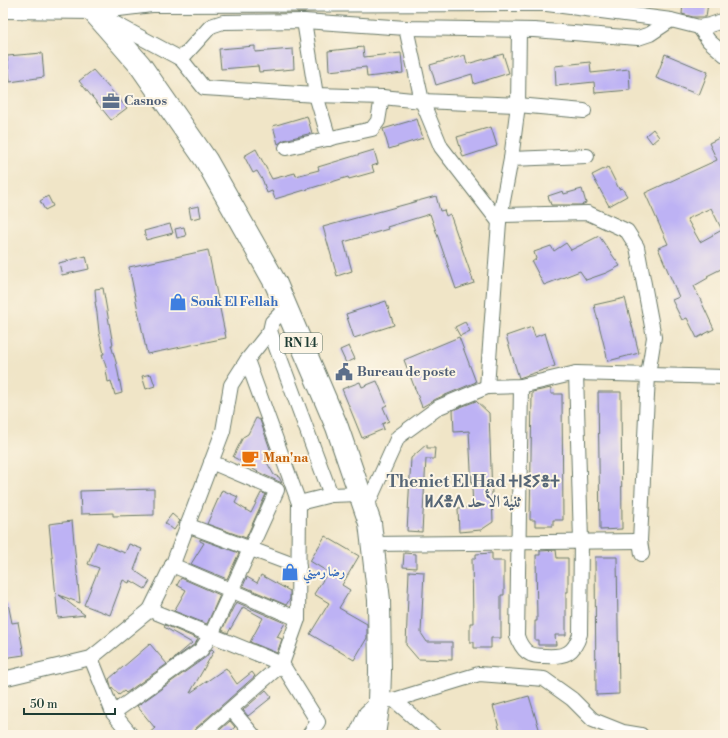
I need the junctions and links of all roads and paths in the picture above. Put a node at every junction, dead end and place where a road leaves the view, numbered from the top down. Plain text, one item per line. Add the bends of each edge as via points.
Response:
1 (89, 8) edge
2 (3, 11) edge
3 (671, 20) junction
4 (725, 20) edge
5 (304, 21) junction
6 (699, 27) junction
7 (406, 28) junction
8 (519, 30) junction
9 (725, 55) edge
10 (181, 59) junction
11 (316, 95) junction
12 (382, 97) junction
13 (422, 100) junction
14 (518, 105) junction
15 (584, 111) dead end
16 (329, 139) junction
17 (286, 148) dead end
18 (587, 156) dead end
19 (511, 159) junction
20 (500, 218) junction
21 (286, 308) junction
22 (270, 331) junction
23 (247, 360) junction
24 (576, 374) junction
25 (648, 375) junction
26 (725, 377) edge
27 (521, 386) junction
28 (487, 387) junction
29 (211, 462) junction
30 (330, 495) junction
31 (363, 502) junction
32 (299, 503) junction
33 (187, 525) junction
34 (580, 541) junction
35 (518, 542) junction
36 (372, 544) junction
37 (250, 549) junction
38 (172, 565) junction
39 (299, 568) junction
40 (231, 590) junction
41 (150, 610) junction
42 (298, 619) junction
43 (211, 635) junction
44 (91, 658) junction
45 (282, 664) junction
46 (3, 679) edge
47 (386, 700) junction
48 (231, 709) junction
49 (113, 713) junction
50 (131, 735) edge
51 (201, 735) edge
52 (253, 735) edge
53 (309, 735) edge
54 (356, 735) edge
55 (374, 735) edge
56 (434, 735) edge
57 (641, 735) edge

1 - 2 street
1 - 3 street via 152,5 547,4
1 - 10 street
1 - 21 main road, RN 14 via 140,64 206,160 276,284
3 - 6 street
3 - 8 street via 650,34 638,38
4 - 6 street
5 - 7 street
5 - 10 street via 223,22 211,26
5 - 11 street
6 - 9 street via 709,41
7 - 8 street
7 - 13 street
8 - 14 street
10 - 11 street via 204,88
11 - 12 street
11 - 16 street
12 - 13 street
12 - 16 street via 378,121 372,129
13 - 14 street
13 - 20 street via 441,147
14 - 15 street
14 - 19 street
16 - 17 street
18 - 19 street
19 - 20 street
20 - 25 street via 588,213 627,231 637,247 654,337
20 - 28 street
21 - 22 street via 272,322
21 - 31 main road, RN 14 via 337,427
22 - 23 street
22 - 30 street
23 - 29 street via 231,385 223,431
23 - 32 street
24 - 25 street
24 - 27 street
24 - 34 street
25 - 26 street
25 - 34 street via 641,547
27 - 28 street
27 - 35 street
28 - 31 street via 439,407 398,437
29 - 33 street
29 - 37 street via 277,490
30 - 31 street
30 - 32 street
31 - 36 main road, RN 14 via 370,523
32 - 39 street
33 - 37 street
33 - 38 street
34 - 35 street
34 - 35 street via 580,634 576,645 568,653 558,657 534,656 521,646 517,636
35 - 36 street
36 - 47 main road, RN 14 via 379,600 380,672
37 - 39 street
37 - 40 street
38 - 40 street
38 - 41 street
39 - 42 street
40 - 42 street
40 - 43 street
41 - 43 street
41 - 44 street
42 - 45 street
43 - 45 street
43 - 49 street via 201,650
44 - 46 street
44 - 49 street
45 - 48 street
45 - 53 street via 318,722
47 - 54 street via 366,713
47 - 55 main road, RN 14
47 - 56 street
47 - 57 street via 479,674 544,680 572,699 593,720 623,732
48 - 51 street
48 - 52 street
49 - 50 street

